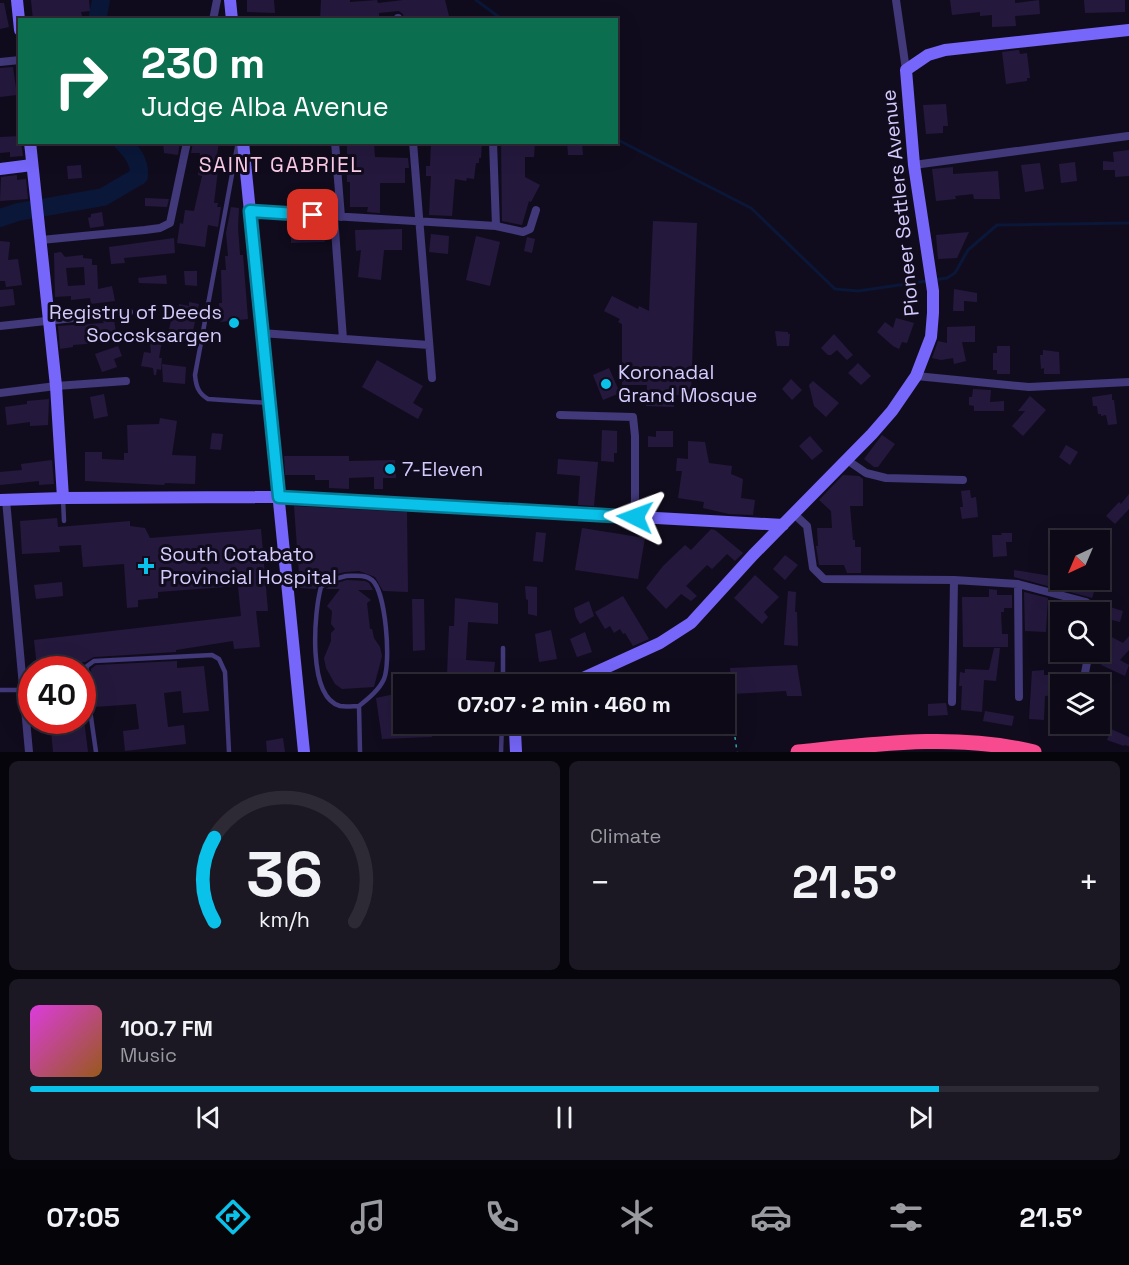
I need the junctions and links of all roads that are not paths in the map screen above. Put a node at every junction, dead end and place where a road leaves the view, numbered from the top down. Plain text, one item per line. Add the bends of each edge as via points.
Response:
1 (16, 0) edge
2 (218, 0) edge
3 (230, 0) edge
4 (896, 0) edge
5 (18, 18) edge
6 (214, 18) edge
7 (232, 18) edge
8 (1129, 30) edge
9 (18, 60) edge
10 (0, 62) edge
11 (906, 70) junction
12 (1128, 136) edge
13 (30, 144) edge
14 (187, 144) edge
15 (238, 144) edge
16 (243, 144) edge
17 (335, 144) edge
18 (413, 144) edge
19 (493, 144) edge
20 (32, 165) junction
21 (914, 165) junction
22 (0, 169) edge
23 (536, 210) dead end
24 (250, 211) junction
25 (338, 217) junction
26 (418, 222) junction
27 (496, 226) junction
28 (40, 240) junction
29 (129, 312) dead end
30 (48, 320) junction
31 (0, 326) edge
32 (261, 333) junction
33 (343, 339) junction
34 (429, 345) junction
35 (916, 376) junction
36 (432, 378) dead end
37 (126, 381) dead end
38 (1129, 382) edge
39 (56, 386) junction
40 (0, 393) edge
41 (269, 403) junction
42 (560, 415) dead end
43 (847, 460) junction
44 (963, 480) dead end
45 (279, 497) junction
46 (63, 498) junction
47 (3, 500) edge
48 (794, 514) junction
49 (635, 517) junction
50 (64, 520) dead end
51 (783, 525) junction
52 (954, 580) junction
53 (1018, 584) junction
54 (1086, 602) edge
55 (503, 648) dead end
56 (20, 656) edge
57 (503, 674) edge
58 (591, 674) edge
59 (0, 690) edge
60 (18, 690) edge
61 (1019, 698) dead end
62 (952, 702) dead end
63 (359, 706) junction
64 (28, 734) edge
65 (502, 734) edge
66 (515, 734) edge
67 (29, 752) edge
68 (96, 752) edge
69 (229, 752) edge
70 (304, 752) edge
71 (360, 752) edge
72 (501, 752) edge
73 (516, 752) edge
74 (798, 752) edge
75 (1034, 752) edge

1 - 5 street
2 - 6 street
3 - 7 street
4 - 11 street
8 - 11 street, Pioneer Settlers Avenue via 945,50 928,55
9 - 10 street
11 - 21 street, Pioneer Settlers Avenue
12 - 21 street
13 - 20 street
14 - 28 street via 170,223 145,230
15 - 41 lane via 195,375 196,387 208,399
16 - 24 street
17 - 25 street
18 - 26 street
19 - 27 street
20 - 22 street
20 - 28 street
21 - 35 street, Pioneer Settlers Avenue via 933,291 931,337
23 - 27 street via 530,229 523,232
24 - 25 street
24 - 32 street
25 - 26 street
25 - 33 street
26 - 27 street
26 - 34 street
28 - 30 street
29 - 30 street
30 - 31 street
30 - 39 street
32 - 33 street
32 - 41 street
33 - 34 street
34 - 36 street
35 - 38 street via 1029,387
35 - 43 street, Pioneer Settlers Avenue via 892,411
37 - 39 street
39 - 40 street
39 - 46 street
41 - 45 street
42 - 49 street via 633,417
43 - 44 street via 872,476
43 - 48 street, Pioneer Settlers Avenue
45 - 46 street
45 - 49 street
45 - 70 street
46 - 47 street
46 - 50 lane
47 - 56 street
48 - 51 street, Pioneer Settlers Avenue
48 - 52 street via 807,526 813,568 824,579
49 - 51 street
51 - 58 street, Pioneer Settlers Avenue via 691,623
52 - 53 street
52 - 62 street
53 - 54 street
53 - 61 street
55 - 57 lane
59 - 60 lane
63 - 63 lane via 379,688 386,672 384,614 373,581 366,576 346,576 321,587 315,647 320,677 331,700 340,706
63 - 71 lane
64 - 67 street
65 - 72 lane
66 - 73 street
68 - 69 lane via 85,675 90,663 212,656 219,659 225,672
74 - 75 highway via 934,741

